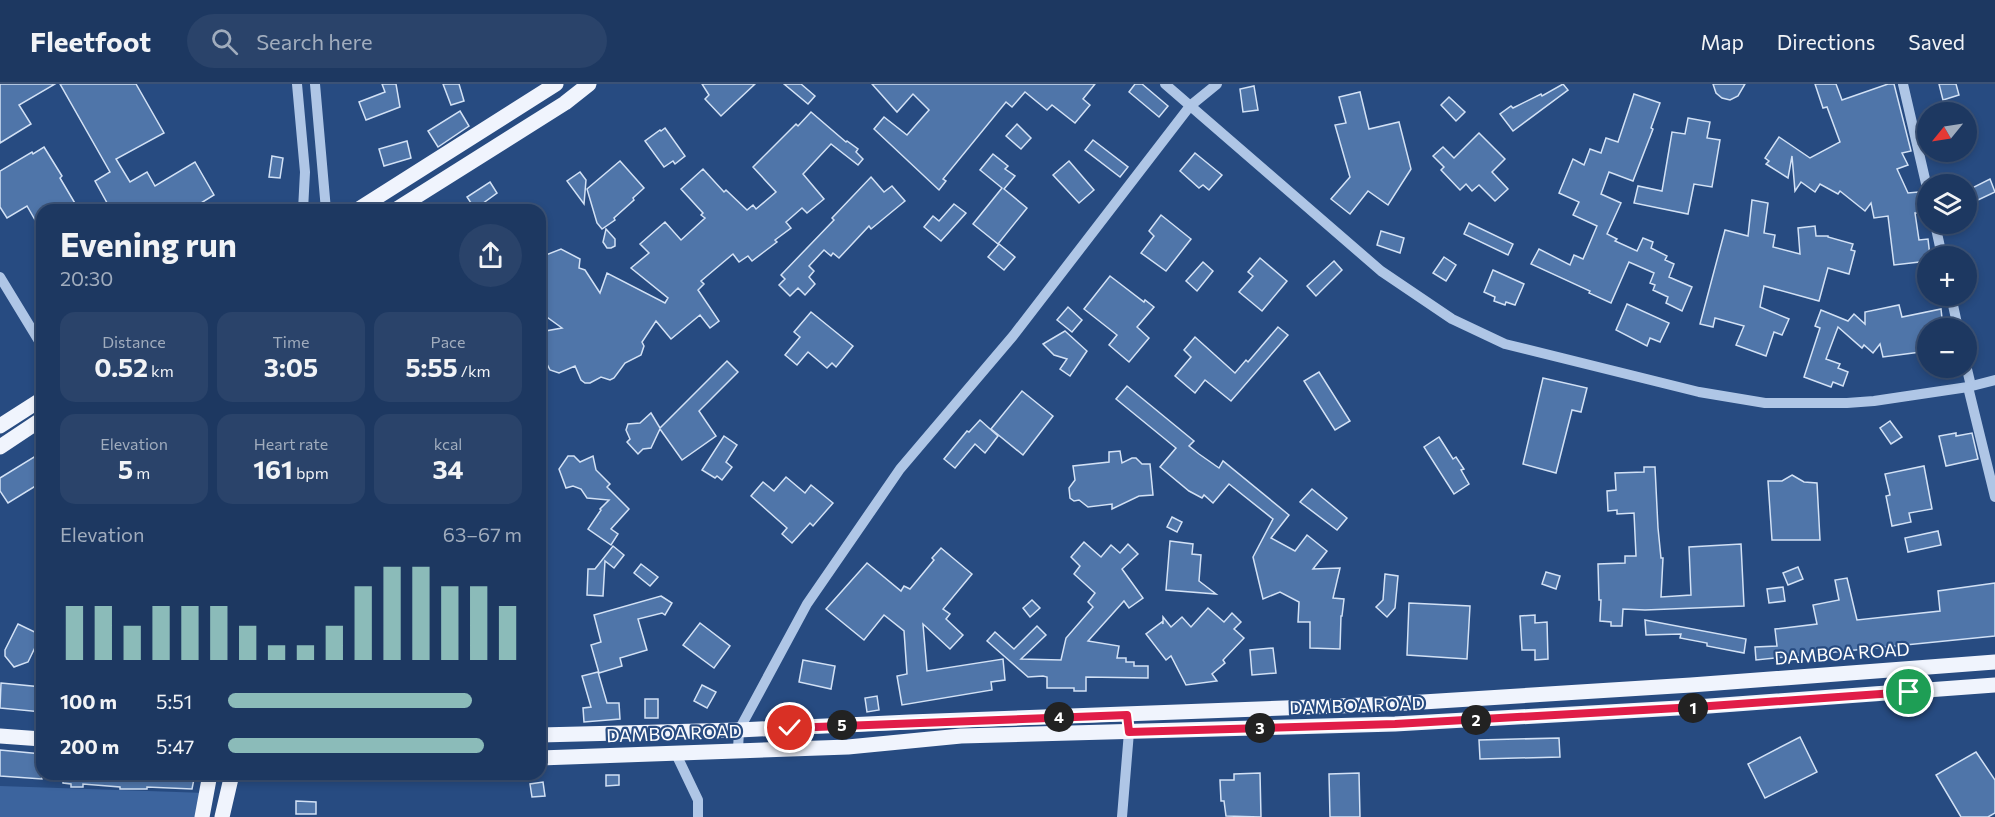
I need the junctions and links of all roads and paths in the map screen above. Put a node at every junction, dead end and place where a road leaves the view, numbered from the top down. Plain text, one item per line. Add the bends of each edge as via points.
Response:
1 (297, 84) edge
2 (315, 84) edge
3 (556, 84) edge
4 (589, 84) edge
5 (1165, 84) edge
6 (1216, 84) edge
7 (1903, 84) edge
8 (1190, 106) junction
9 (1924, 174) edge
10 (303, 204) edge
11 (325, 204) edge
12 (366, 204) edge
13 (405, 204) edge
14 (0, 277) edge
15 (36, 336) edge
16 (1968, 378) edge
17 (1995, 380) edge
18 (1970, 386) junction
19 (36, 403) edge
20 (36, 423) edge
21 (0, 426) edge
22 (0, 447) edge
23 (1995, 497) edge
24 (1995, 662) edge
25 (1995, 685) edge
26 (1127, 715) junction
27 (739, 730) junction
28 (1129, 732) junction
29 (546, 735) edge
30 (0, 736) edge
31 (36, 739) edge
32 (738, 750) junction
33 (676, 754) junction
34 (546, 758) edge
35 (209, 780) edge
36 (231, 780) edge
37 (202, 817) edge
38 (222, 817) edge
39 (698, 817) edge
40 (1122, 817) edge

1 - 10 street via 305,172
2 - 11 street
3 - 12 main road
4 - 13 main road via 566,104
5 - 8 street
6 - 8 street
7 - 9 street
8 - 18 street via 1381,271 1452,319 1505,344 1699,392 1765,403 1847,403
8 - 27 street via 1013,336 900,469 807,604
14 - 15 street
16 - 18 street
17 - 18 street
18 - 23 street
19 - 21 main road
20 - 22 main road
24 - 26 main road, DAMBOA ROAD via 1391,704
25 - 28 main road, DAMBOA ROAD via 1708,707 1395,724
26 - 27 main road, DAMBOA ROAD
26 - 28 street
27 - 29 main road, DAMBOA ROAD
27 - 32 street
28 - 32 main road, DAMBOA ROAD via 961,736 848,747
28 - 40 street
30 - 31 main road
32 - 33 main road, DAMBOA ROAD
33 - 34 main road, DAMBOA ROAD
33 - 39 street via 698,800
35 - 37 main road
36 - 38 main road

